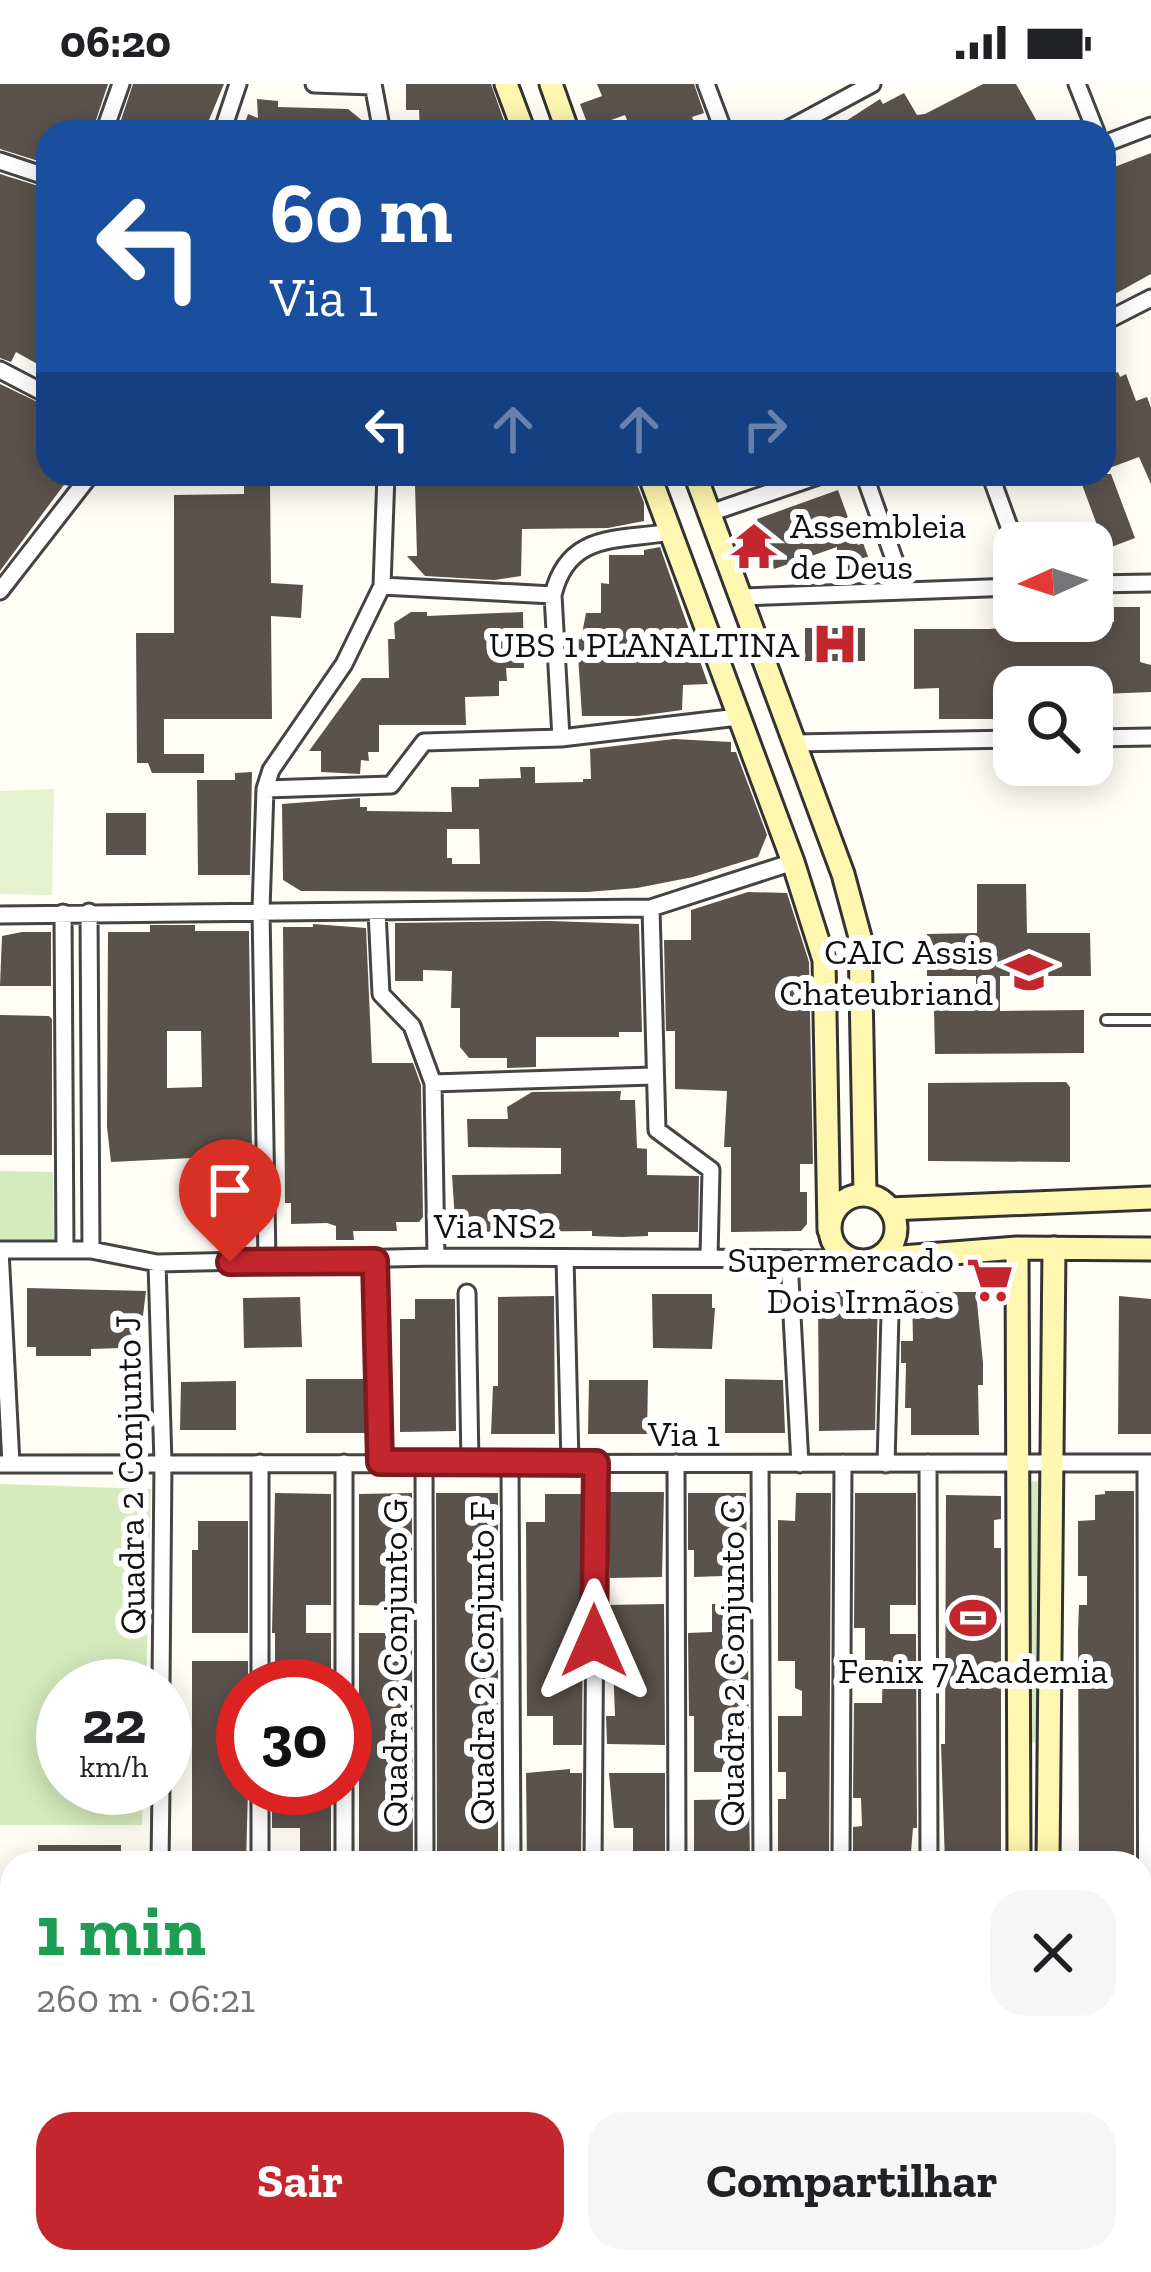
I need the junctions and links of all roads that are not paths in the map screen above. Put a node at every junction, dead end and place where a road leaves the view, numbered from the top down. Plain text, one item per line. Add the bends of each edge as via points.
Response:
1 (121, 84) edge
2 (238, 84) edge
3 (314, 84) edge
4 (506, 84) edge
5 (551, 84) edge
6 (706, 84) edge
7 (872, 84) edge
8 (1077, 84) edge
9 (374, 85) edge
10 (108, 120) edge
11 (226, 120) edge
12 (380, 120) edge
13 (520, 120) edge
14 (564, 120) edge
15 (720, 120) edge
16 (805, 120) edge
17 (1091, 120) edge
18 (1151, 127) edge
19 (1116, 140) edge
20 (0, 161) edge
21 (36, 173) edge
22 (1148, 299) edge
23 (1116, 316) edge
24 (1151, 318) edge
25 (0, 370) edge
26 (36, 389) edge
27 (82, 486) edge
28 (386, 486) edge
29 (654, 486) edge
30 (700, 486) edge
31 (789, 486) edge
32 (869, 486) edge
33 (994, 486) edge
34 (710, 513) junction
35 (1007, 522) edge
36 (671, 532) junction
37 (722, 546) junction
38 (682, 561) junction
39 (1151, 583) edge
40 (1113, 584) edge
41 (382, 586) junction
42 (738, 588) junction
43 (993, 588) edge
44 (905, 590) junction
45 (0, 591) edge
46 (693, 591) junction
47 (553, 595) junction
48 (738, 717) junction
49 (1151, 736) edge
50 (1113, 737) edge
51 (561, 738) junction
52 (993, 739) edge
53 (794, 743) junction
54 (265, 789) junction
55 (793, 862) junction
56 (651, 908) junction
57 (261, 910) junction
58 (89, 911) junction
59 (377, 911) junction
60 (63, 913) junction
61 (0, 915) edge
62 (1106, 1020) dead end
63 (1151, 1020) edge
64 (652, 1076) junction
65 (433, 1082) junction
66 (865, 1195) junction
67 (1151, 1198) edge
68 (890, 1209) junction
69 (830, 1230) junction
70 (1017, 1248) junction
71 (1054, 1248) junction
72 (1151, 1249) edge
73 (0, 1250) edge
74 (65, 1250) junction
75 (91, 1250) junction
76 (436, 1257) junction
77 (709, 1257) junction
78 (565, 1258) junction
79 (789, 1259) junction
80 (848, 1259) junction
81 (876, 1259) junction
82 (266, 1261) junction
83 (375, 1261) junction
84 (157, 1263) junction
85 (466, 1293) dead end
86 (1054, 1297) junction
87 (1018, 1299) junction
88 (890, 1313) dead end
89 (344, 1462) junction
90 (380, 1462) junction
91 (424, 1462) junction
92 (470, 1462) junction
93 (510, 1462) junction
94 (163, 1463) junction
95 (260, 1463) junction
96 (569, 1463) junction
97 (596, 1463) junction
98 (676, 1463) junction
99 (760, 1463) junction
100 (800, 1463) junction
101 (843, 1463) junction
102 (928, 1463) junction
103 (1020, 1463) junction
104 (1054, 1463) junction
105 (1148, 1463) edge
106 (5, 1464) edge
107 (886, 1464) junction
108 (161, 1659) edge
109 (260, 1659) edge
110 (344, 1659) edge
111 (1020, 1754) junction
112 (1050, 1758) junction
113 (1048, 1805) junction
114 (1019, 1810) junction
115 (161, 1815) edge
116 (260, 1815) edge
117 (344, 1815) edge
118 (160, 1851) edge
119 (260, 1851) edge
120 (344, 1851) edge
121 (425, 1851) edge
122 (512, 1851) edge
123 (593, 1851) edge
124 (677, 1851) edge
125 (762, 1851) edge
126 (841, 1851) edge
127 (929, 1851) edge
128 (1019, 1851) edge
129 (1048, 1851) edge
130 (1147, 1851) edge

1 - 10 street
2 - 11 street
3 - 9 street
4 - 13 street
5 - 14 street
6 - 15 street
7 - 16 street
8 - 17 street
9 - 12 street
18 - 19 street
20 - 21 street
22 - 23 street
22 - 24 street
25 - 26 street
27 - 45 street
28 - 41 street
29 - 36 street
30 - 34 street
31 - 34 street
32 - 44 street
33 - 35 street
34 - 37 street
36 - 38 street
36 - 47 street via 580,547 559,571
37 - 38 street
37 - 42 street
38 - 46 street
39 - 40 street
41 - 47 street
41 - 54 street via 344,664
42 - 44 street
42 - 46 street via 716,579
42 - 53 street
43 - 44 street
46 - 48 street
47 - 51 street
48 - 51 street
48 - 55 street
49 - 50 street
51 - 54 street via 424,742 391,785
52 - 53 street
53 - 66 street via 860,937
54 - 57 street
55 - 56 street
55 - 69 street via 824,960
56 - 59 street
56 - 64 street
57 - 58 street
57 - 59 street
57 - 82 street
58 - 60 street
58 - 75 street
59 - 65 street via 382,994 412,1026
60 - 61 street
60 - 74 street
62 - 63 lane
64 - 65 street
64 - 77 street via 657,1130 711,1170
65 - 76 street
66 - 68 street
66 - 69 street via 839,1204
67 - 68 street
68 - 81 street via 896,1232
69 - 80 street
70 - 71 street
70 - 81 street
70 - 87 street
71 - 72 street
71 - 86 street
73 - 74 street, Via NS2
73 - 106 street
74 - 75 street, Via NS2
75 - 84 street, Via NS2
76 - 78 street, Via NS2
76 - 83 street, Via NS2
77 - 78 street, Via NS2
77 - 79 street, Via NS2
78 - 96 street
79 - 80 street, Via NS2
79 - 100 street
80 - 81 street
82 - 83 street, Via NS2
82 - 84 street, Via NS2
83 - 90 street
84 - 94 street, Quadra 2 Conjunto J
85 - 92 street
86 - 87 street
86 - 104 street
87 - 103 street
88 - 107 street
89 - 90 street, Via 1
89 - 95 street, Via 1
89 - 110 street
90 - 91 street, Via 1
91 - 92 street, Via 1
91 - 121 street, Quadra 2 Conjunto G
92 - 93 street, Via 1
93 - 96 street, Via 1
93 - 122 street, Quadra 2 Conjunto F
94 - 95 street, Via 1
94 - 106 street, Via 1
94 - 108 street, Quadra 2 Conjunto J
95 - 109 street
96 - 97 street, Via 1
97 - 98 street, Via 1
97 - 123 street
98 - 99 street, Via 1
98 - 124 street
99 - 100 street, Via 1
99 - 125 street, Quadra 2 Conjunto C
100 - 101 street, Via 1
101 - 107 street, Via 1
101 - 126 street
102 - 103 street, Via 1
102 - 107 street, Via 1
102 - 127 street
103 - 104 street, Via 1
103 - 111 street
104 - 105 street, Via 1
104 - 112 street
105 - 130 street
111 - 112 street via 1034,1763
111 - 114 street
112 - 113 street
113 - 114 street via 1034,1798
113 - 129 street
114 - 128 street
115 - 118 street
116 - 119 street
117 - 120 street

